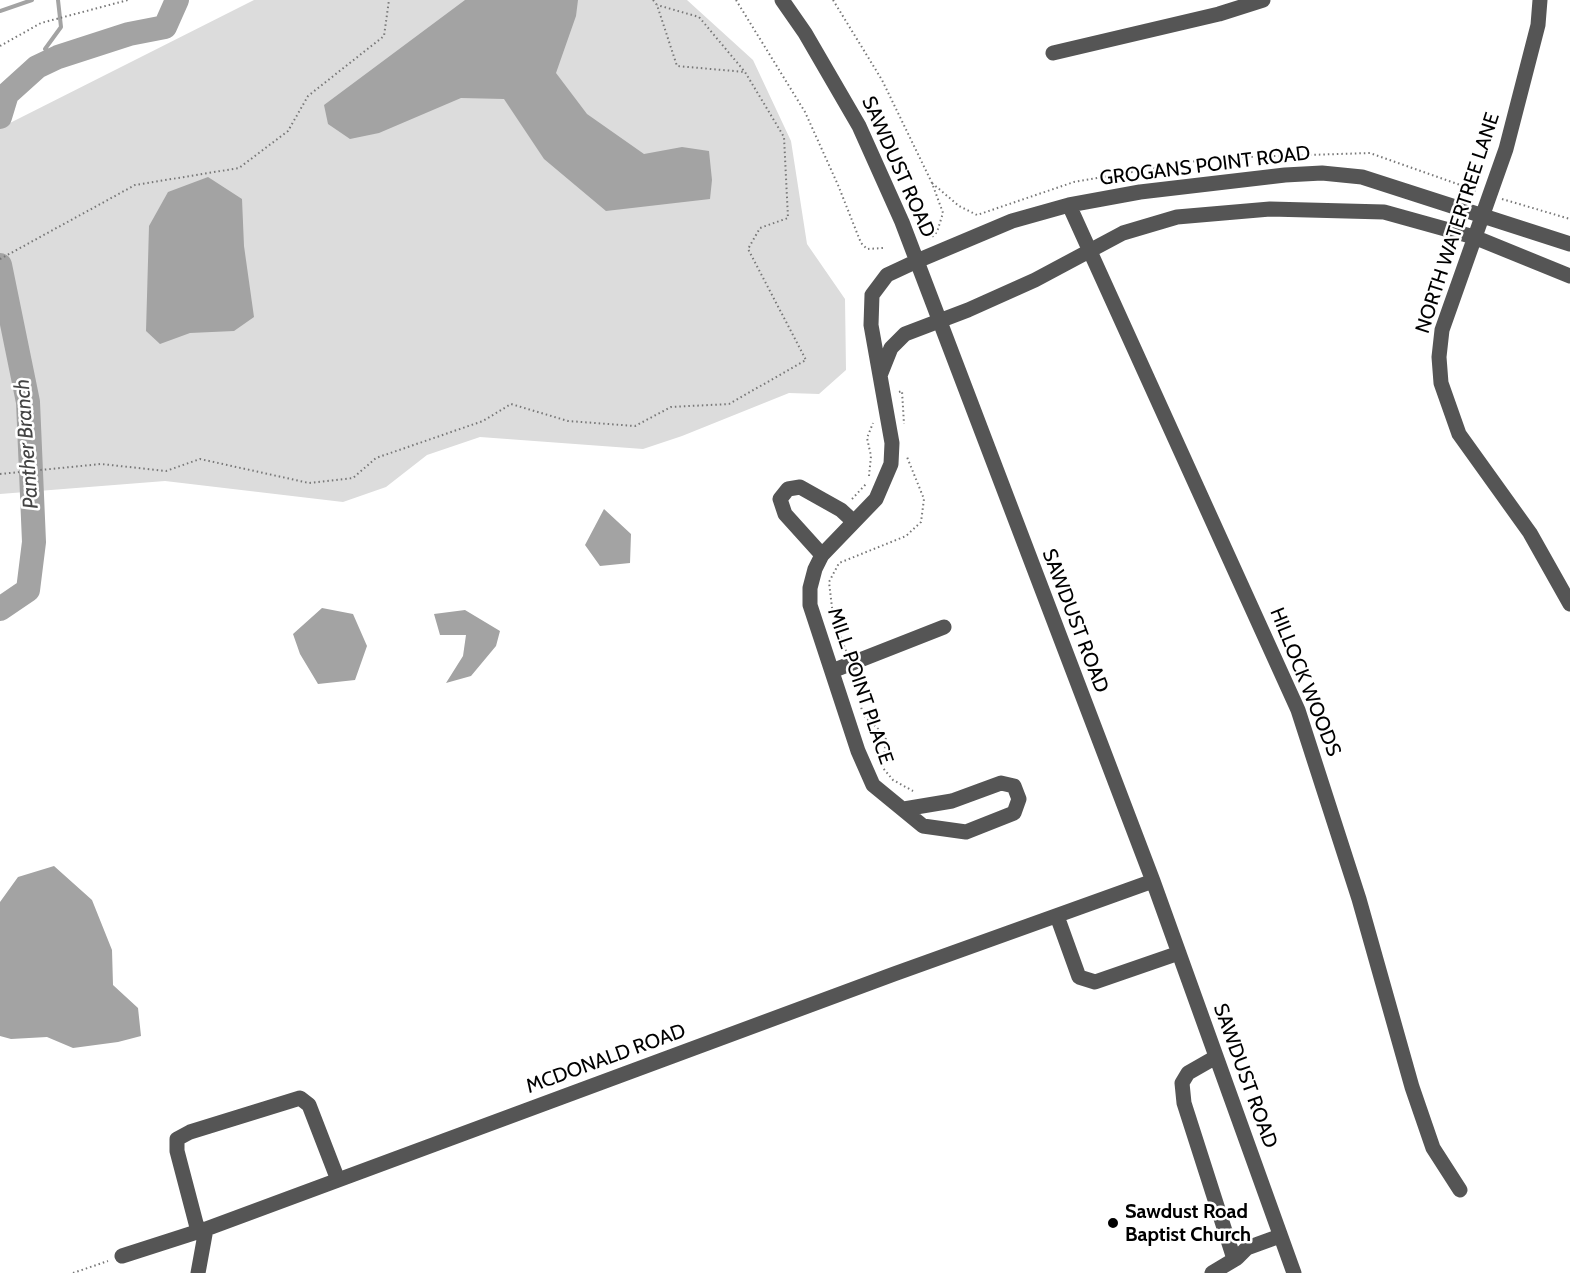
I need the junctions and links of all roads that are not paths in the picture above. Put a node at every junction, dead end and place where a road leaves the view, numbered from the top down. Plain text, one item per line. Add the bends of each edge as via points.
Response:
1 (782, 0) edge
2 (1263, 0) edge
3 (1540, 0) edge
4 (1053, 53) dead end
5 (1069, 205) junction
6 (1481, 216) junction
7 (1474, 237) junction
8 (1570, 244) edge
9 (1089, 250) junction
10 (917, 261) junction
11 (1570, 276) edge
12 (939, 321) junction
13 (881, 374) junction
14 (854, 522) junction
15 (822, 555) junction
16 (1570, 604) edge
17 (944, 627) dead end
18 (832, 671) junction
19 (904, 809) junction
20 (1153, 882) junction
21 (1057, 916) junction
22 (1179, 953) junction
23 (1216, 1057) junction
24 (338, 1180) junction
25 (1460, 1190) dead end
26 (202, 1230) junction
27 (1280, 1236) junction
28 (122, 1256) road end
29 (1234, 1259) junction
30 (198, 1273) edge
31 (1212, 1273) edge
32 (1294, 1273) edge

1 - 10 street, SAWDUST ROAD via 860,126
2 - 4 street
3 - 6 street, NORTH WATERTREE LANE via 1538,25 1506,149
5 - 6 street, GROGANS POINT ROAD via 1239,179 1322,173 1362,177
5 - 9 street, HILLOCK WOODS
5 - 10 street, GROGANS POINT ROAD via 1012,221
6 - 7 street, NORTH WATERTREE LANE
6 - 8 street, GROGANS POINT ROAD
7 - 9 street via 1384,212 1270,209 1177,217 1123,233
7 - 11 street
7 - 16 street, NORTH WATERTREE LANE via 1442,330 1441,383 1459,434 1530,533
9 - 12 street via 1035,280
9 - 25 street, HILLOCK WOODS via 1298,710 1359,899 1412,1087 1433,1148
10 - 12 street, SAWDUST ROAD
10 - 13 street, MILL POINT PLACE via 887,275 872,295 871,325
12 - 13 street via 905,334 891,348
12 - 20 street, SAWDUST ROAD
13 - 14 street, MILL POINT PLACE via 892,443 891,464 876,499
14 - 15 street, MILL POINT PLACE
14 - 15 street via 842,510 800,488 788,489 780,499 785,514
15 - 18 street, MILL POINT PLACE via 810,588 810,605
17 - 18 street
18 - 19 street, MILL POINT PLACE via 873,785
19 - 19 street, MILL POINT PLACE via 923,826 966,832 1014,813 1019,799 1014,786 1001,783 952,801
20 - 21 street, MCDONALD ROAD
20 - 22 street, SAWDUST ROAD
21 - 22 street via 1079,977 1095,982
21 - 24 street, MCDONALD ROAD
22 - 23 street, SAWDUST ROAD
23 - 27 street, SAWDUST ROAD
23 - 29 street via 1188,1073 1182,1083 1184,1103
24 - 26 street, MCDONALD ROAD
24 - 26 street via 309,1105 300,1098 190,1132 177,1139 177,1151
26 - 28 street, MCDONALD ROAD
26 - 30 street
27 - 29 street via 1247,1248
27 - 32 street, SAWDUST ROAD
29 - 31 street

